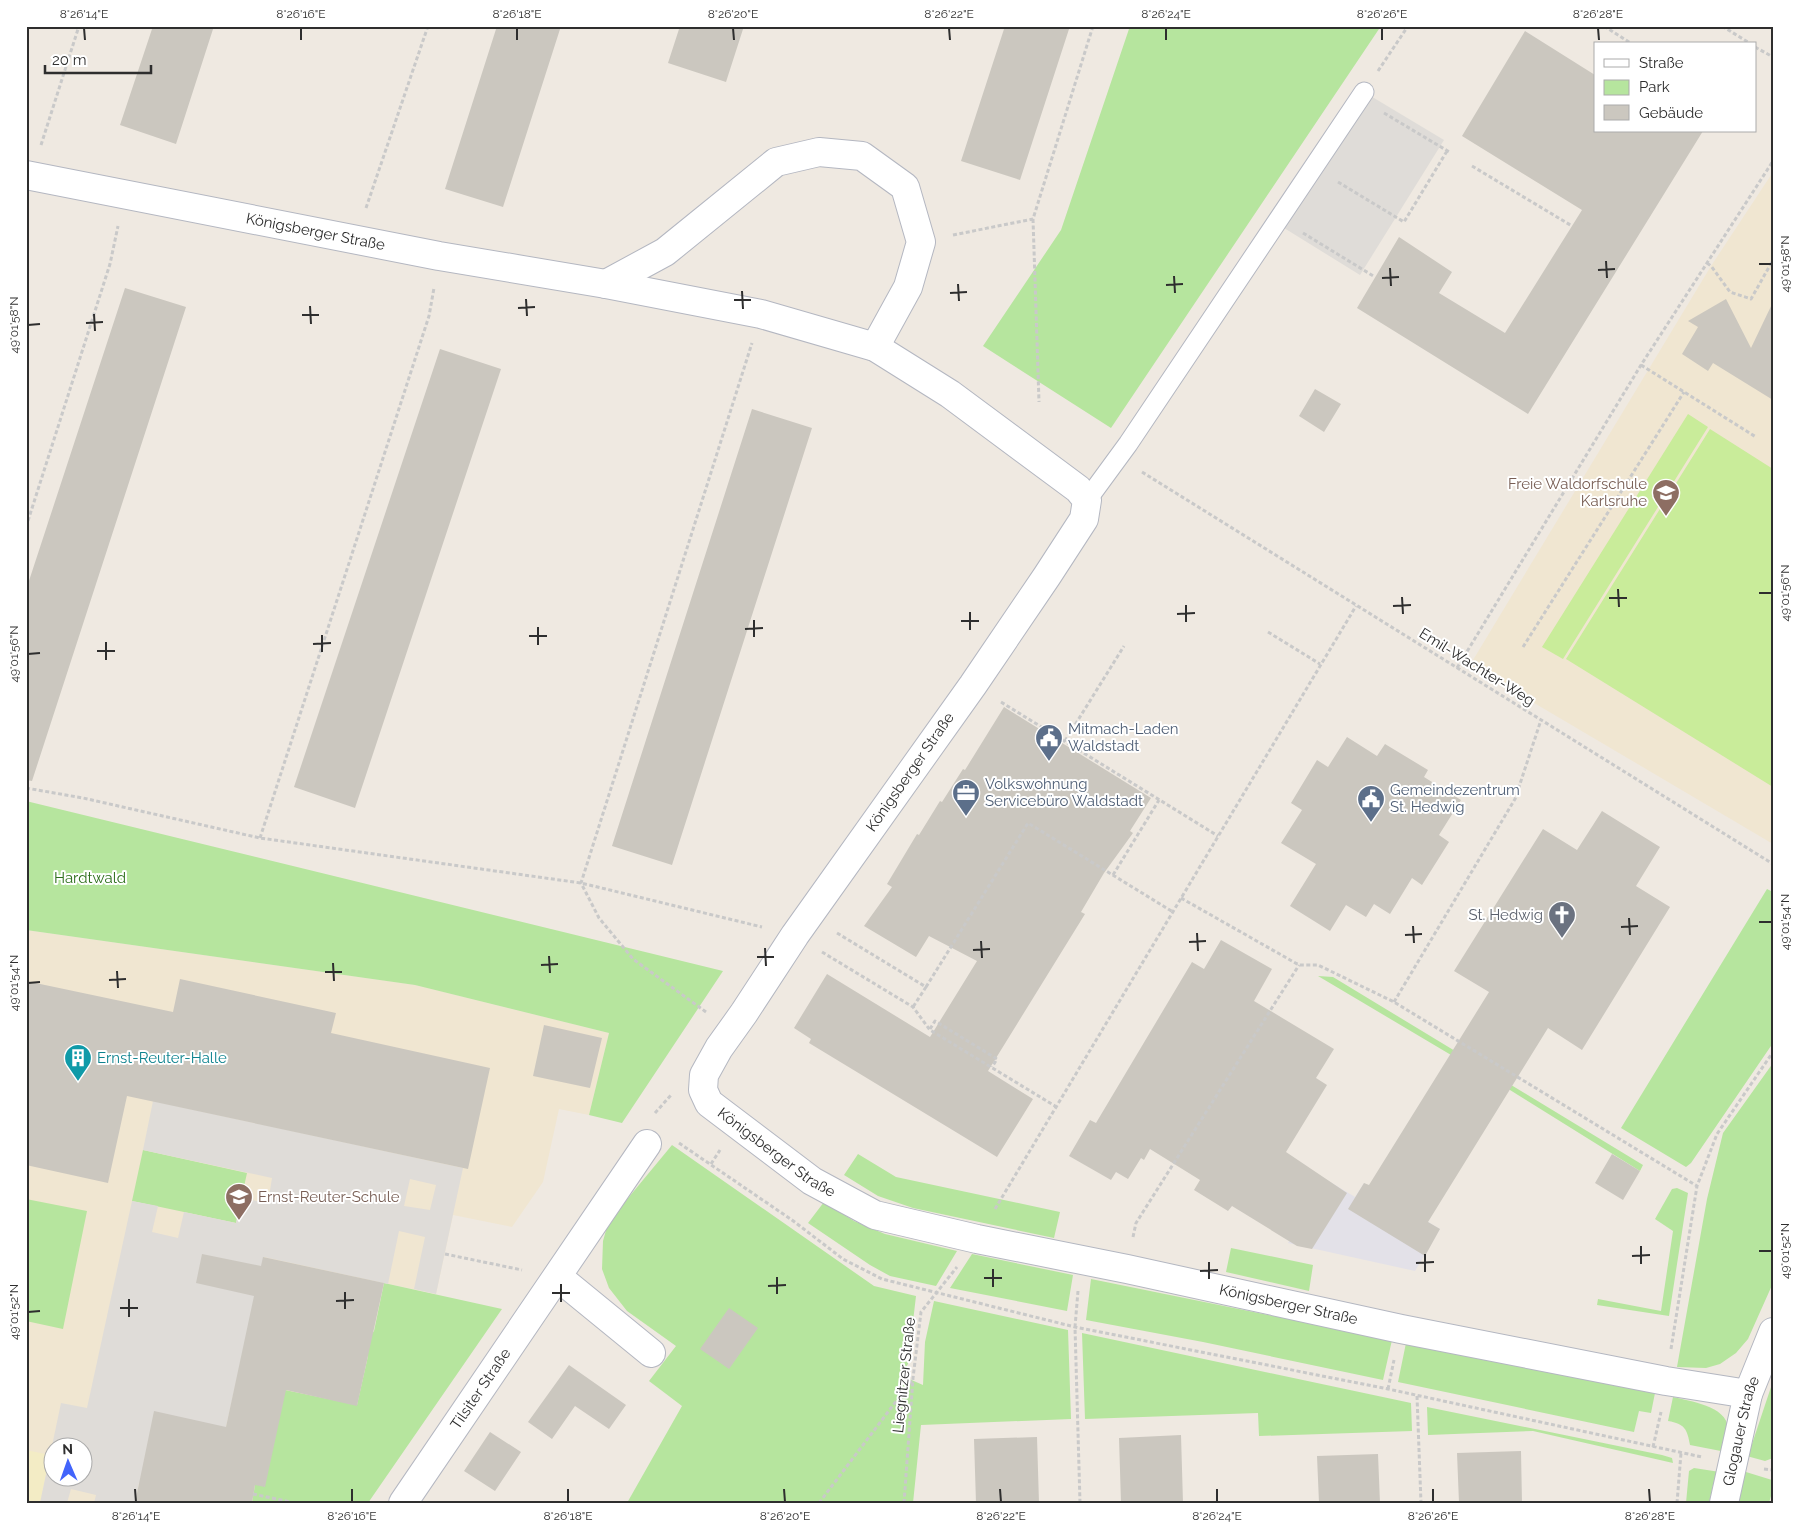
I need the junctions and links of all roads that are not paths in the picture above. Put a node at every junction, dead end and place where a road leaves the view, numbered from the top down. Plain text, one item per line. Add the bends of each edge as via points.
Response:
1 (1362, 95) road end
2 (29, 176) edge
3 (606, 284) junction
4 (875, 347) junction
5 (1087, 500) junction
6 (659, 1140) road end
7 (558, 1277) junction
8 (1773, 1332) edge
9 (651, 1353) dead end
10 (1748, 1394) junction
11 (403, 1503) edge
12 (1724, 1503) edge

1 - 5 lane
2 - 3 street, Königsberger Straße via 439,256
3 - 4 street, Königsberger Straße via 761,314
3 - 4 street via 665,252 776,162 819,152 862,156 905,188 921,242 908,287
4 - 5 street, Königsberger Straße via 950,394 1078,489
5 - 10 street, Königsberger Straße via 1084,519 973,685 794,935 729,1032 704,1075 703,1090 709,1103 812,1181 875,1214 977,1239 1401,1329
6 - 7 street, Tilsiter Straße
7 - 9 street
7 - 11 street, Tilsiter Straße
8 - 10 street, Glogauer Straße
10 - 12 street, Glogauer Straße

